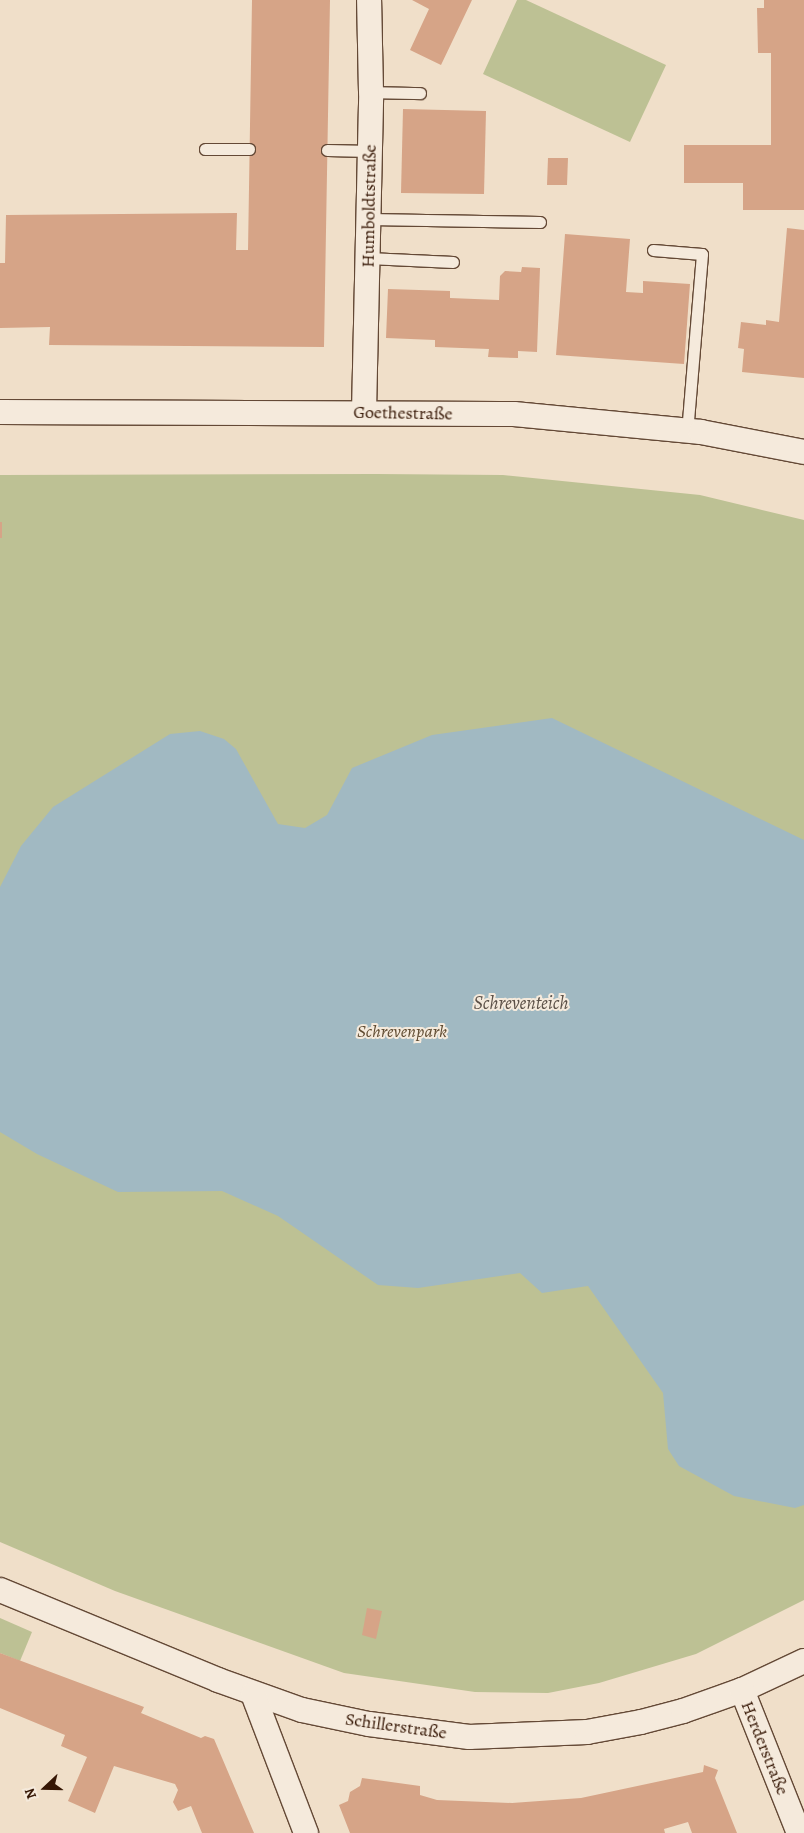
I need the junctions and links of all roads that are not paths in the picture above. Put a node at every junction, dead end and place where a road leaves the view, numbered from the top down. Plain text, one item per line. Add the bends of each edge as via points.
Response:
1 (369, 0) edge
2 (371, 92) junction
3 (420, 93) dead end
4 (205, 149) dead end
5 (249, 149) dead end
6 (327, 150) dead end
7 (370, 151) junction
8 (368, 219) junction
9 (540, 222) dead end
10 (653, 250) dead end
11 (368, 258) junction
12 (453, 262) dead end
13 (0, 412) edge
14 (364, 412) junction
15 (687, 431) junction
16 (804, 452) edge
17 (0, 1590) edge
18 (804, 1661) edge
19 (742, 1690) junction
20 (253, 1694) junction
21 (306, 1833) edge
22 (799, 1833) edge

1 - 2 street, Humboldtstraße
2 - 3 lane
2 - 7 street, Humboldtstraße
4 - 5 lane
6 - 7 lane
7 - 8 street, Humboldtstraße
8 - 9 lane
8 - 11 street, Humboldtstraße
10 - 15 lane via 702,254
11 - 12 lane
11 - 14 street, Humboldtstraße
13 - 14 street, Goethestraße
14 - 15 street, Goethestraße via 514,414
15 - 16 street, Goethestraße
17 - 20 street, Schillerstraße
18 - 19 street, Schillerstraße
19 - 20 street, Schillerstraße via 683,1711 588,1732 469,1737 347,1720
19 - 22 street, Herderstraße
20 - 21 street

